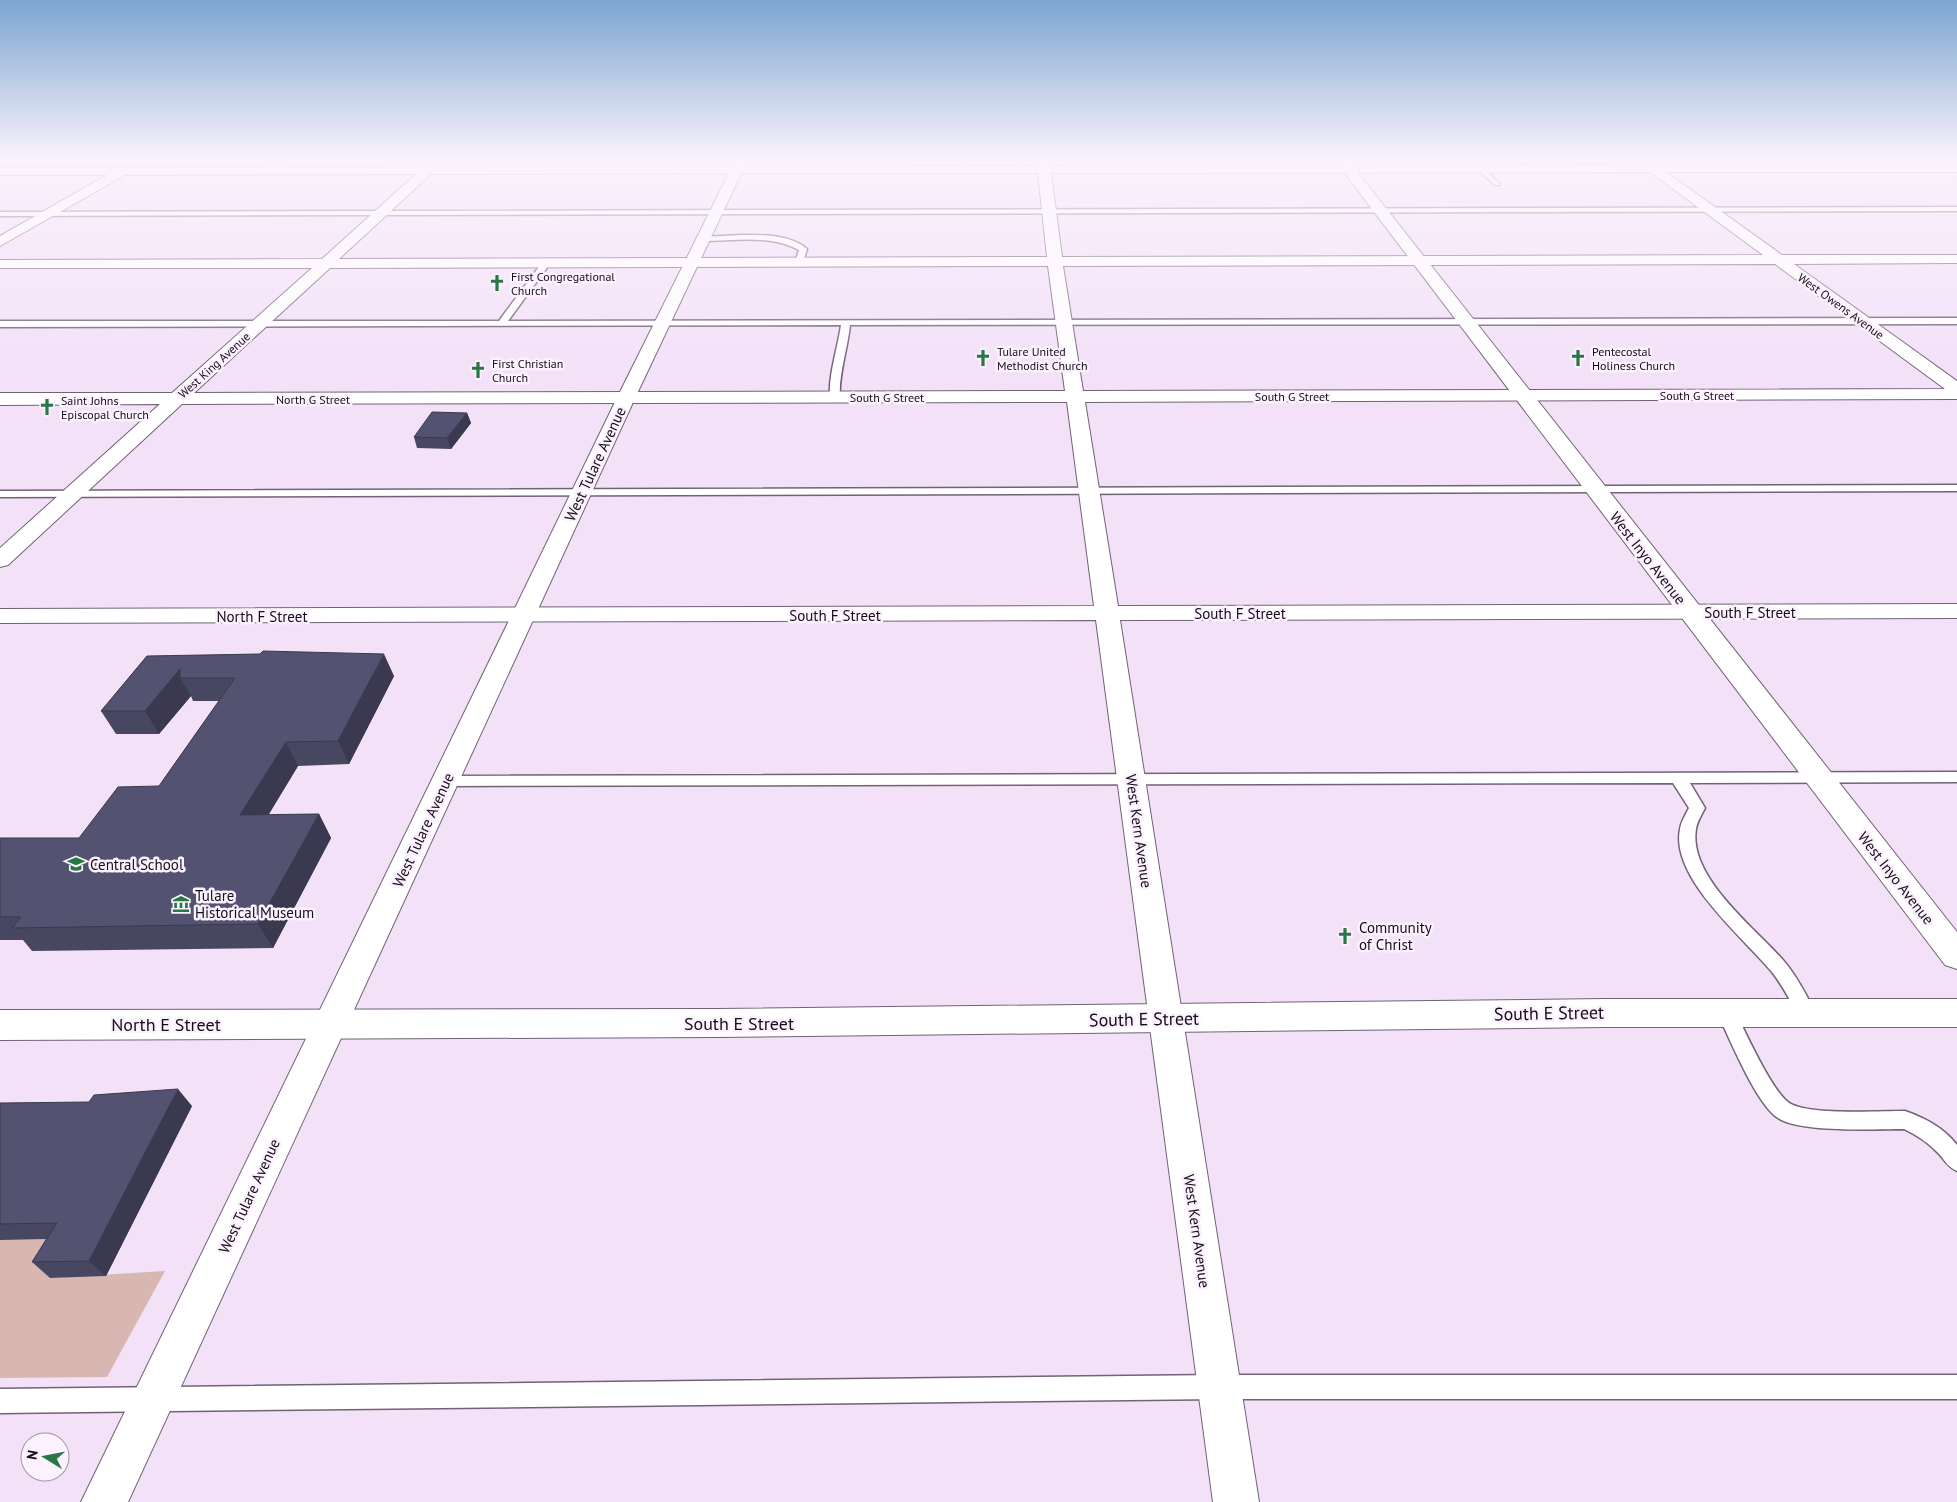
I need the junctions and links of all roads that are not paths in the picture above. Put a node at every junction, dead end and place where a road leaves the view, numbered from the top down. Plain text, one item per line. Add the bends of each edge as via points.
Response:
1 (23, 229) edge
2 (363, 229) edge
3 (708, 229) edge
4 (1051, 229) edge
5 (1395, 229) edge
6 (1734, 229) edge
7 (0, 242) edge
8 (697, 250) junction
9 (1957, 259) edge
10 (1418, 260) junction
11 (1776, 260) junction
12 (1055, 261) junction
13 (547, 262) junction
14 (799, 262) junction
15 (326, 263) junction
16 (0, 264) edge
17 (1464, 320) junction
18 (1064, 321) junction
19 (1863, 321) junction
20 (1957, 321) edge
21 (846, 322) junction
22 (662, 323) junction
23 (0, 324) edge
24 (502, 324) junction
25 (258, 325) junction
26 (1957, 389) edge
27 (1957, 394) edge
28 (1522, 395) junction
29 (1074, 396) junction
30 (835, 397) junction
31 (626, 398) junction
32 (0, 399) edge
33 (177, 399) junction
34 (1594, 488) junction
35 (1957, 488) edge
36 (1090, 492) junction
37 (0, 494) edge
38 (73, 494) junction
39 (582, 494) junction
40 (0, 560) edge
41 (1957, 611) edge
42 (1690, 612) junction
43 (1108, 614) junction
44 (524, 616) junction
45 (1, 617) edge
46 (1818, 777) junction
47 (1957, 777) edge
48 (1678, 778) junction
49 (446, 781) junction
50 (1132, 781) junction
51 (1957, 956) edge
52 (1726, 1012) junction
53 (1806, 1012) junction
54 (1957, 1012) edge
55 (1167, 1018) junction
56 (331, 1023) junction
57 (0, 1025) edge
58 (1957, 1161) edge
59 (1219, 1387) junction
60 (1957, 1387) edge
61 (154, 1399) junction
62 (0, 1400) edge
63 (104, 1502) edge
64 (1236, 1502) edge

1 - 7 street
2 - 15 street, West King Avenue
3 - 8 street, West Tulare Avenue
4 - 12 street, West Kern Avenue
5 - 10 street, West Inyo Avenue
6 - 11 street, West Owens Avenue
8 - 13 street
8 - 14 street
8 - 14 lane via 768,239 792,242 803,249
8 - 22 street, West Tulare Avenue
9 - 11 street
10 - 11 street
10 - 12 street
10 - 17 street, West Inyo Avenue
11 - 19 street, West Owens Avenue
12 - 14 street
12 - 18 street, West Kern Avenue
13 - 15 street
13 - 24 lane
15 - 16 street
15 - 25 street, West King Avenue
17 - 18 lane
17 - 19 lane
17 - 28 street, West Inyo Avenue
18 - 21 lane
18 - 29 street, West Kern Avenue
19 - 20 lane
19 - 26 street, West Owens Avenue
21 - 22 lane
21 - 30 lane via 834,386
22 - 24 lane
22 - 31 street, West Tulare Avenue
23 - 25 lane
24 - 25 lane
25 - 33 street, West King Avenue
27 - 28 street, South G Street
28 - 29 street, South G Street
28 - 34 street, West Inyo Avenue
29 - 30 street, South G Street
29 - 36 street, West Kern Avenue
30 - 31 street, South G Street
31 - 33 street, North G Street
31 - 39 street, West Tulare Avenue
32 - 33 street, North G Street
33 - 38 street, West King Avenue
34 - 35 lane
34 - 36 lane
34 - 42 street, West Inyo Avenue
36 - 39 lane
36 - 43 street, West Kern Avenue
37 - 38 lane
38 - 39 lane
38 - 40 street, West King Avenue
39 - 44 street, West Tulare Avenue
41 - 42 street, South F Street
42 - 43 street, South F Street
42 - 46 street, West Inyo Avenue
43 - 44 street, South F Street
43 - 50 street, West Kern Avenue
44 - 45 street, North F Street
44 - 49 street, West Tulare Avenue
46 - 47 lane
46 - 48 lane
46 - 51 street, West Inyo Avenue
48 - 50 lane
48 - 53 lane via 1697,808 1690,817 1687,849 1699,877 1723,909 1779,966
49 - 50 lane
49 - 56 street, West Tulare Avenue
50 - 55 street, West Kern Avenue
52 - 53 street, South E Street
52 - 55 street, South E Street
52 - 58 lane via 1770,1095 1785,1112 1823,1120 1905,1120 1923,1128
53 - 54 street, South E Street
55 - 56 street, South E Street
55 - 59 street, West Kern Avenue
56 - 57 street, North E Street
56 - 61 street, West Tulare Avenue
59 - 60 lane
59 - 61 lane
59 - 64 street, West Kern Avenue
61 - 62 lane
61 - 63 street, West Tulare Avenue

